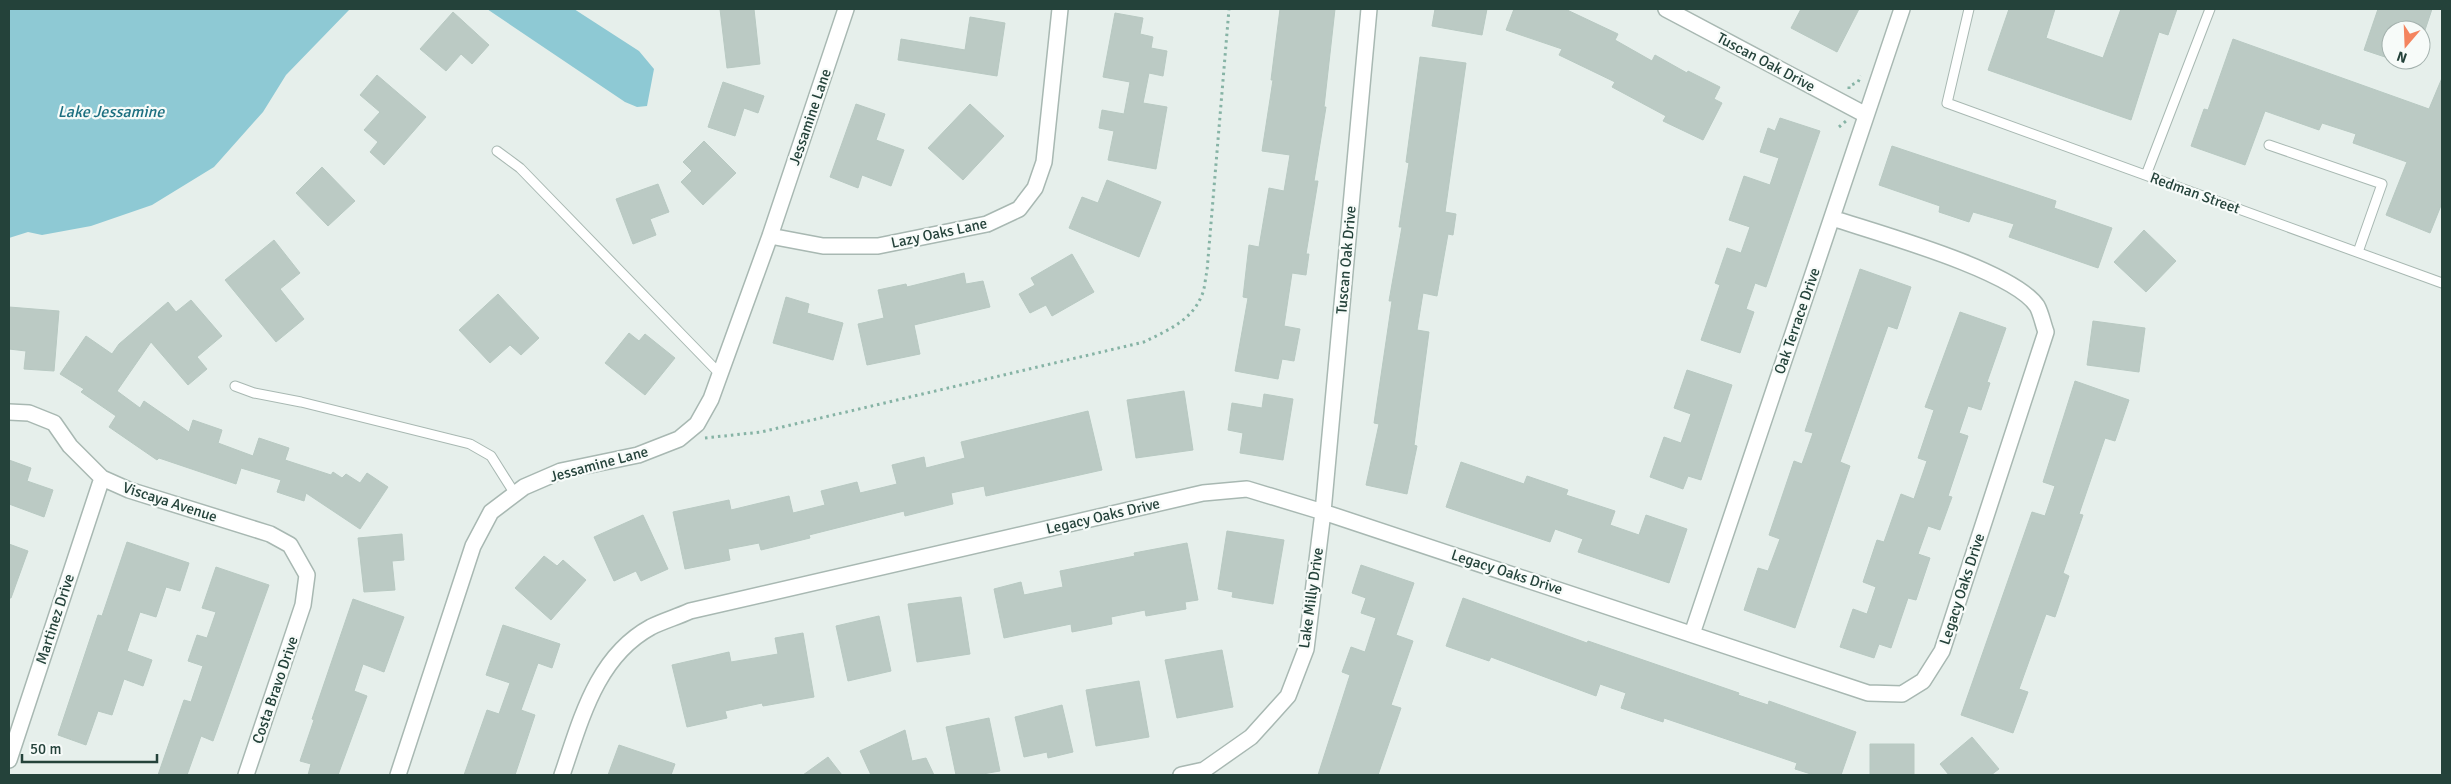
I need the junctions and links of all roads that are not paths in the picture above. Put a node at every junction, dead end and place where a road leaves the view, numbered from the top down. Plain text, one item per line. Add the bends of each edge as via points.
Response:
1 (846, 9) edge
2 (1060, 9) edge
3 (1369, 9) edge
4 (1666, 9) edge
5 (1902, 9) edge
6 (1969, 9) edge
7 (2210, 9) edge
8 (1866, 115) junction
9 (2269, 145) dead end
10 (497, 151) dead end
11 (2146, 176) junction
12 (1832, 218) junction
13 (770, 236) junction
14 (2358, 252) junction
15 (2442, 282) edge
16 (720, 374) junction
17 (235, 386) dead end
18 (9, 412) edge
19 (102, 478) junction
20 (515, 494) junction
21 (1323, 512) junction
22 (304, 605) joint
23 (1692, 634) junction
24 (9, 760) edge
25 (246, 775) edge
26 (398, 775) edge
27 (562, 775) edge
28 (1181, 775) edge

1 - 13 street, Jessamine Lane
2 - 13 street, Lazy Oaks Lane via 1044,162 1035,188 1019,209 987,224 878,246 823,246
3 - 21 street, Tuscan Oak Drive
4 - 8 street, Tuscan Oak Drive
5 - 8 street, Oak Terrace Drive
6 - 11 lane, Redman Street via 1947,103
7 - 11 lane
8 - 12 street, Oak Terrace Drive
9 - 14 lane via 2382,184
10 - 16 lane via 520,168
11 - 14 lane, Redman Street
12 - 23 street, Oak Terrace Drive
12 - 23 street, Legacy Oaks Drive via 1979,268 2014,286 2037,306 2046,332 1942,651 1922,681 1902,694 1868,693
13 - 16 street, Jessamine Lane
14 - 15 lane, Redman Street
16 - 20 street, Jessamine Lane via 697,424 679,439 638,455 561,471
17 - 20 lane via 470,444 491,456
18 - 19 street, Viscaya Avenue via 29,412 54,423 70,446
19 - 22 street, Viscaya Avenue via 129,490 270,534 290,545 306,575
19 - 24 street, Martinez Drive
20 - 26 street, Jessamine Lane via 491,512 473,546
21 - 23 street, Legacy Oaks Drive
21 - 27 street, Legacy Oaks Drive via 1247,489 1203,493 690,612 651,627 622,648 605,668 586,704
21 - 28 street, Lake Milly Drive via 1306,649 1288,696 1251,737 1204,770
22 - 25 street, Costa Bravo Drive

